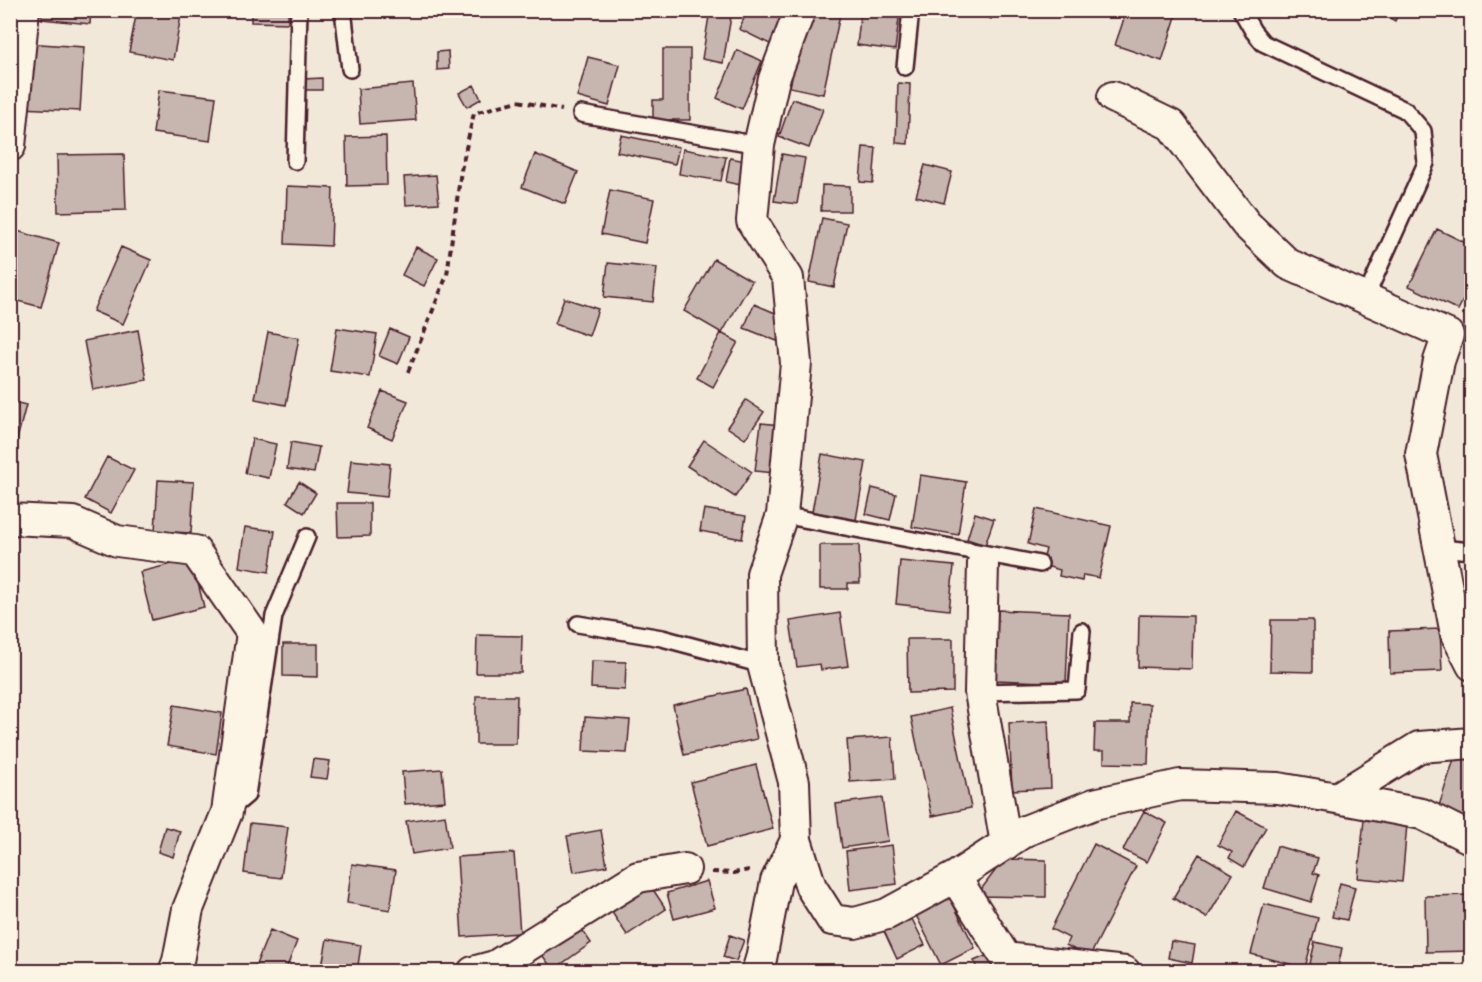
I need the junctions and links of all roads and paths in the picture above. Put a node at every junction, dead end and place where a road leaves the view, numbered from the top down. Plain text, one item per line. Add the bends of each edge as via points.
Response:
1 (24, 10) edge
2 (299, 10) edge
3 (343, 10) edge
4 (800, 10) edge
5 (911, 10) edge
6 (1241, 10) edge
7 (905, 67) dead end
8 (350, 69) dead end
9 (1113, 97) dead end
10 (581, 114) joint
11 (759, 145) junction
12 (10, 146) edge
13 (295, 161) dead end
14 (1365, 299) junction
15 (408, 372) dead end
16 (782, 515) junction
17 (10, 519) edge
18 (307, 537) dead end
19 (1439, 548) junction
20 (1472, 551) edge
21 (983, 563) dead end
22 (1040, 564) dead end
23 (578, 624) dead end
24 (1082, 631) dead end
25 (763, 665) junction
26 (1472, 665) edge
27 (980, 692) junction
28 (1472, 743) edge
29 (1337, 798) junction
30 (226, 812) junction
31 (1472, 839) edge
32 (1006, 844) junction
33 (791, 851) junction
34 (685, 869) joint
35 (955, 877) junction
36 (174, 972) edge
37 (473, 972) edge
38 (757, 972) edge
39 (1125, 972) edge

1 - 12 street
2 - 13 lane
3 - 8 lane
4 - 11 street via 774,79
5 - 7 lane
6 - 14 lane via 1263,43 1405,110 1423,131 1426,163
9 - 14 street via 1171,125 1246,224 1288,264
10 - 11 lane
10 - 15 path via 518,101 474,113 461,170 447,275
11 - 16 street via 752,221 788,278 796,363
14 - 19 street via 1448,335 1438,361 1421,454
16 - 22 lane
16 - 25 street via 762,574
17 - 30 street via 73,522 117,541 195,551 252,633
18 - 30 lane via 274,616 247,795
19 - 20 lane
19 - 26 street via 1456,633
21 - 27 street
23 - 25 lane via 662,638
24 - 27 lane via 1077,690
25 - 33 street via 794,782
27 - 32 street
28 - 29 street via 1419,747
29 - 31 street via 1422,813
29 - 32 street via 1278,788 1180,785 1094,804 1025,831
30 - 36 street via 188,909
32 - 35 street
33 - 34 path via 734,873
33 - 35 street via 832,920 855,923 887,914
33 - 38 street via 776,881
34 - 37 street via 638,877 495,966
35 - 39 street via 1006,958

